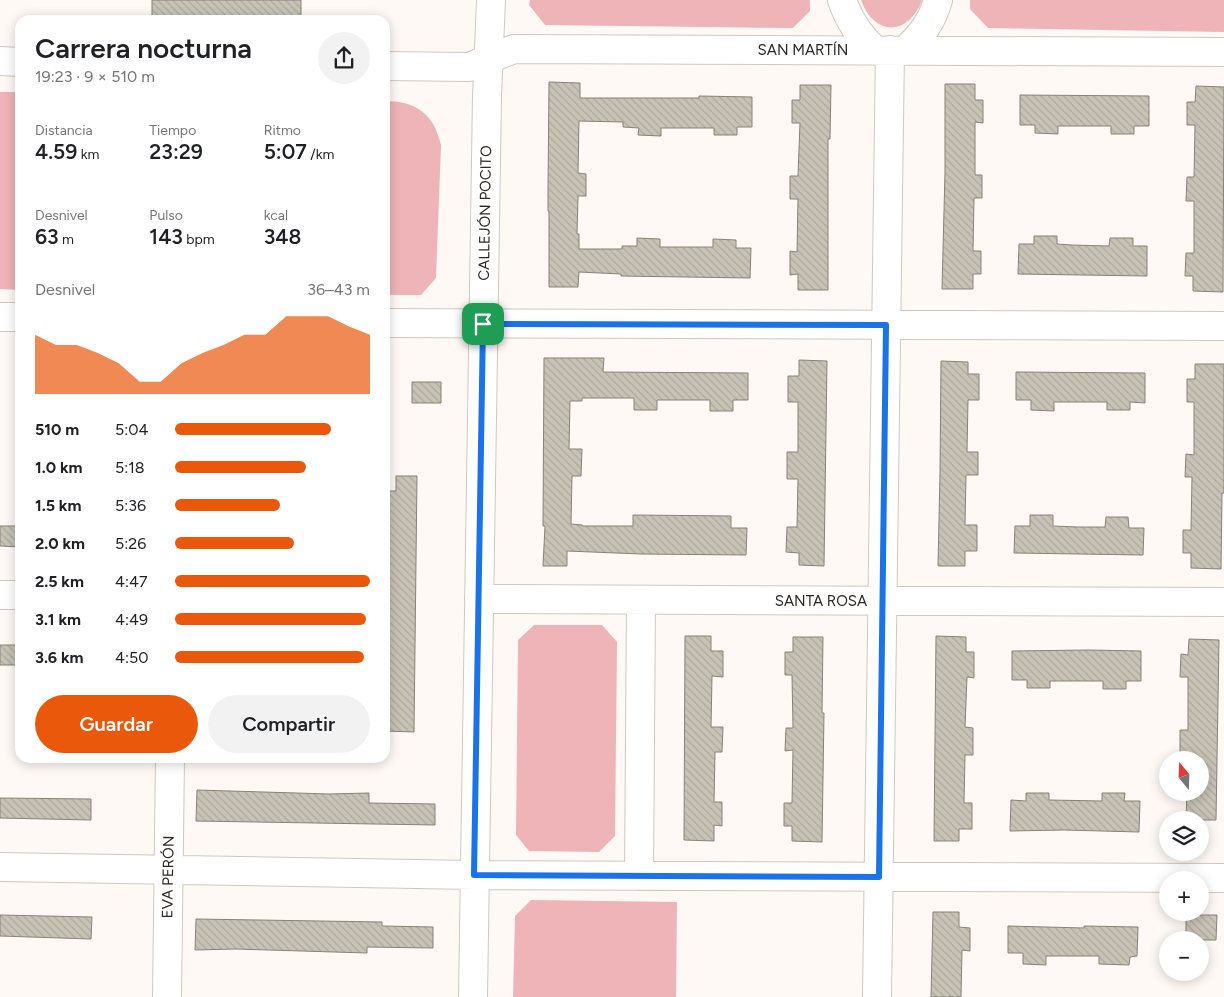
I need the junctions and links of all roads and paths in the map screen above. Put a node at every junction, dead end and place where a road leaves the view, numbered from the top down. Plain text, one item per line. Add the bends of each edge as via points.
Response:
1 (491, 0) edge
2 (842, 0) edge
3 (938, 0) edge
4 (890, 51) junction
5 (1224, 52) edge
6 (488, 59) junction
7 (0, 61) edge
8 (15, 62) edge
9 (390, 66) edge
10 (0, 317) edge
11 (15, 318) edge
12 (390, 323) edge
13 (483, 324) junction
14 (886, 325) junction
15 (1224, 326) edge
16 (0, 595) edge
17 (15, 595) edge
18 (479, 599) junction
19 (641, 600) junction
20 (883, 601) junction
21 (1224, 602) edge
22 (170, 763) edge
23 (0, 867) edge
24 (168, 870) junction
25 (474, 875) junction
26 (638, 876) junction
27 (879, 877) junction
28 (1224, 878) edge
29 (167, 997) edge
30 (473, 997) edge
31 (877, 997) edge

1 - 6 street, CALLEJÓN POCITO
2 - 4 street via 848,16 868,44
3 - 4 street via 927,27 915,41
4 - 5 street, SAN MARTÍN
4 - 6 street, SAN MARTÍN via 514,49
4 - 14 street
6 - 9 street, SAN MARTÍN via 468,67
6 - 13 street, CALLEJÓN POCITO
7 - 8 street
10 - 11 street
12 - 13 street
13 - 14 street
13 - 18 street, CALLEJÓN POCITO
14 - 15 street
14 - 20 street
16 - 17 street
18 - 19 street, SANTA ROSA
18 - 25 street, CALLEJÓN POCITO
19 - 20 street, SANTA ROSA
19 - 26 street
20 - 21 street, SANTA ROSA
20 - 27 street
22 - 24 street, EVA PERÓN
23 - 24 street
24 - 25 street
24 - 29 street, EVA PERÓN
25 - 26 street
25 - 30 street, CALLEJÓN POCITO
26 - 27 street
27 - 28 street
27 - 31 street

